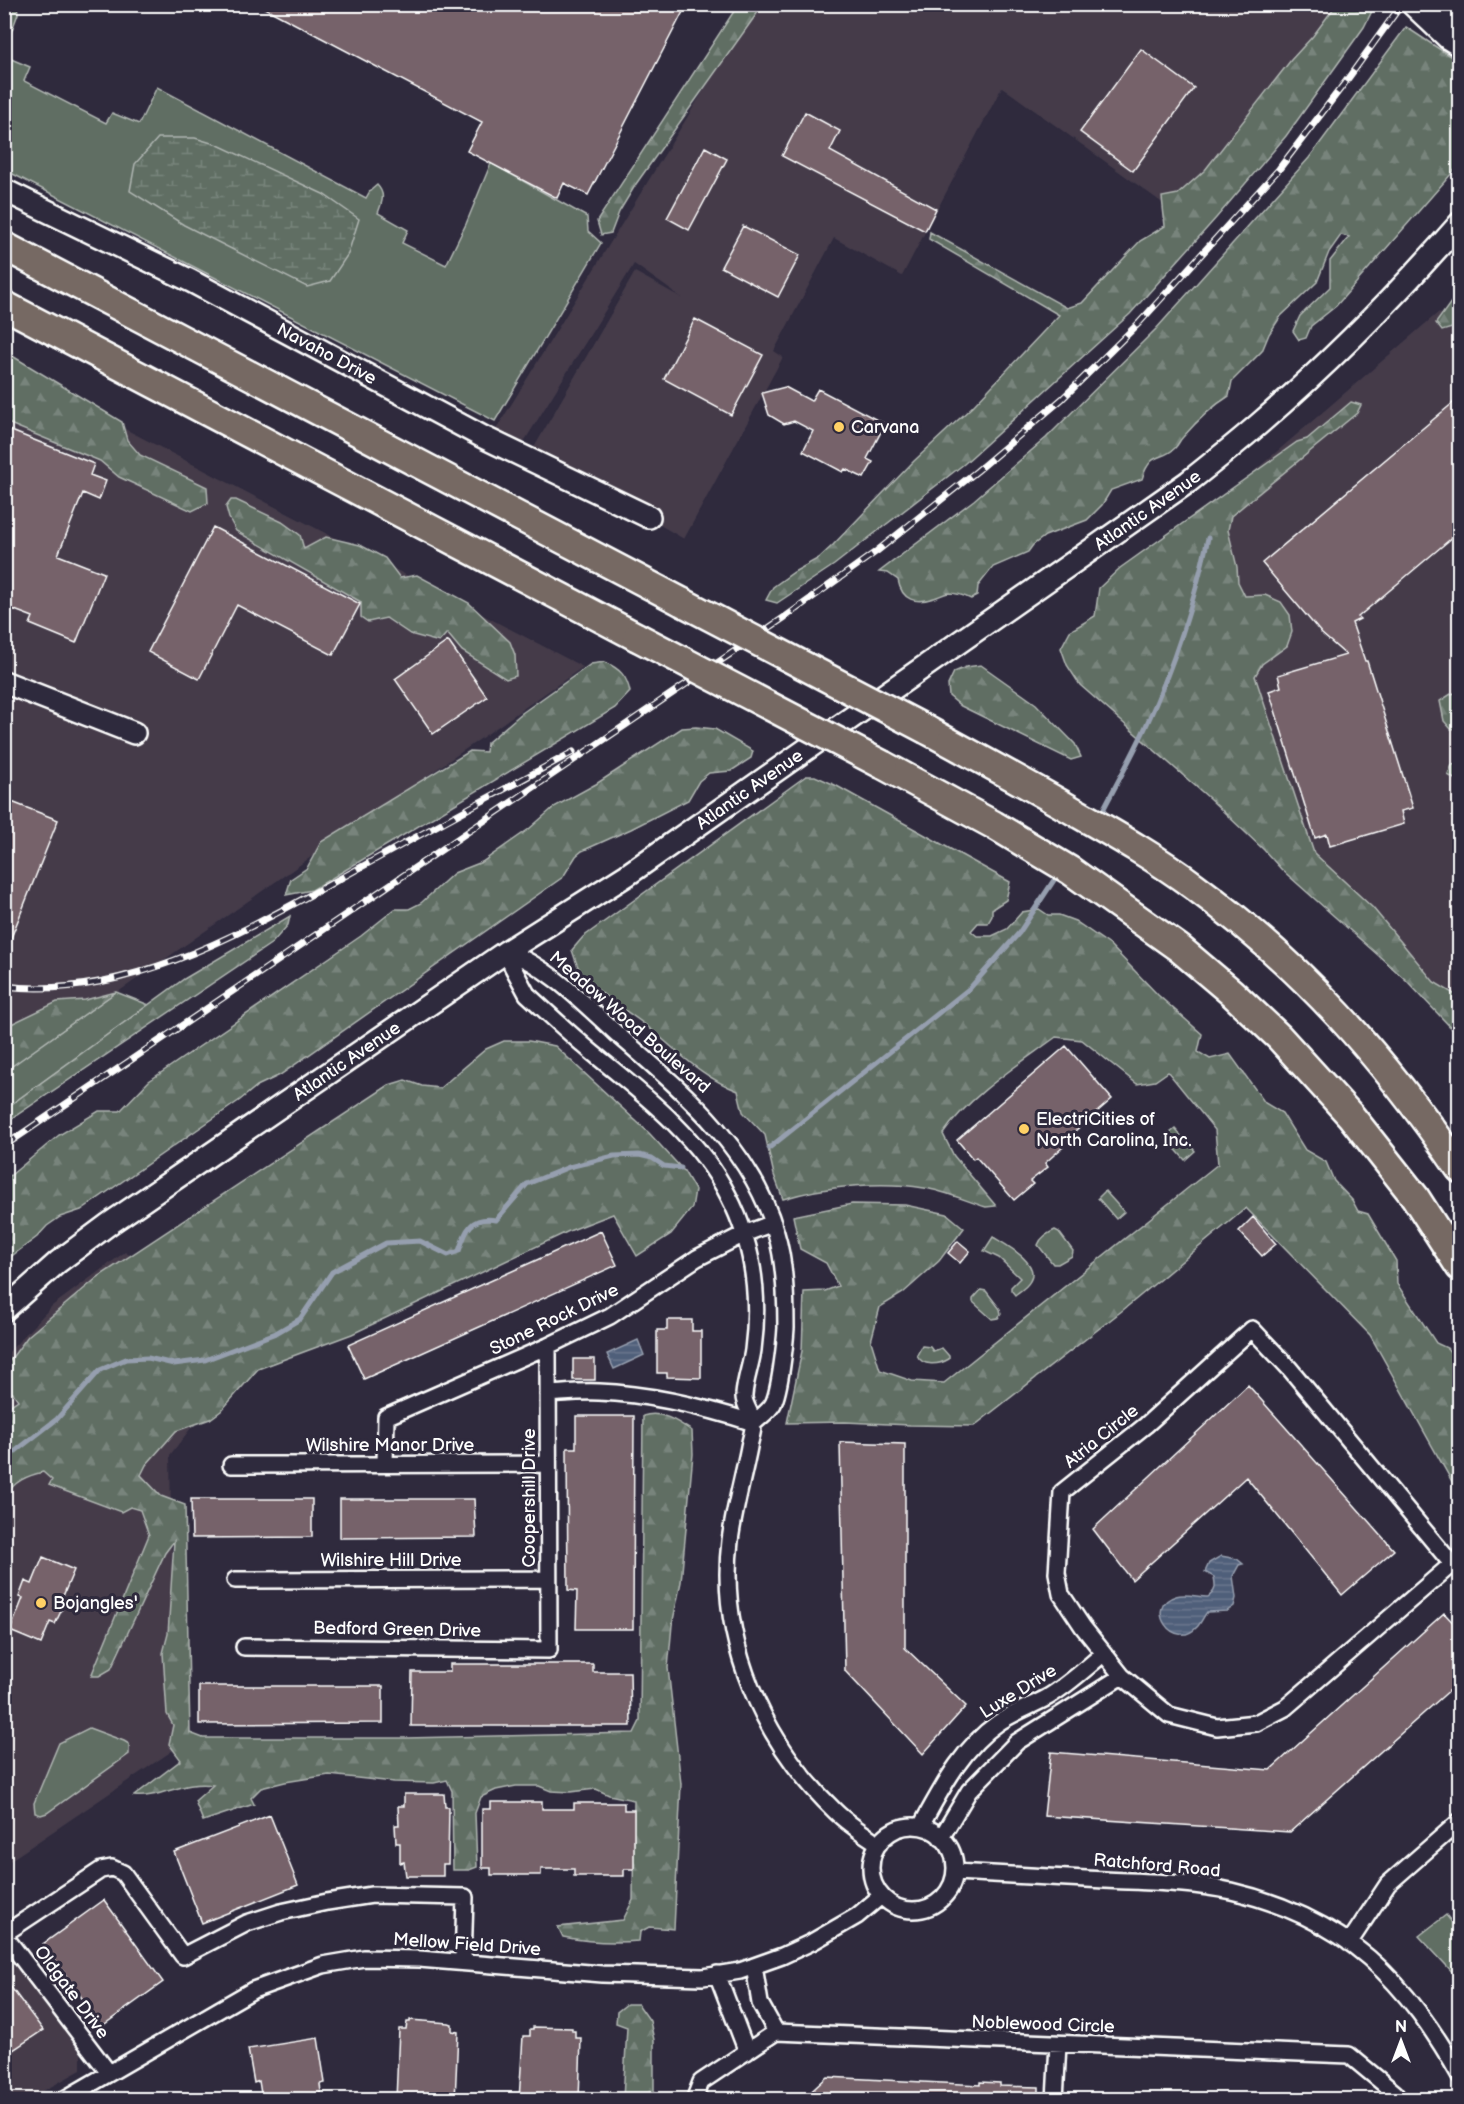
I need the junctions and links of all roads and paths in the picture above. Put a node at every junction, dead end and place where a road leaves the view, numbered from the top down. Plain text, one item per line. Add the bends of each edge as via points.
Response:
1 (1412, 4) edge
2 (1422, 4) edge
3 (1460, 19) edge
4 (1460, 46) edge
5 (4, 190) edge
6 (1460, 223) edge
7 (4, 246) edge
8 (4, 305) edge
9 (649, 517) dead end
10 (4, 682) edge
11 (134, 734) dead end
12 (507, 951) junction
13 (1460, 1169) edge
14 (773, 1223) junction
15 (744, 1234) junction
16 (1460, 1267) edge
17 (4, 1310) edge
18 (548, 1346) junction
19 (548, 1394) junction
20 (754, 1423) junction
21 (385, 1463) junction
22 (548, 1464) junction
23 (231, 1465) dead end
24 (1456, 1569) edge
25 (548, 1579) junction
26 (235, 1580) dead end
27 (244, 1647) dead end
28 (549, 1650) joint
29 (1103, 1654) junction
30 (1122, 1676) junction
31 (1460, 1821) edge
32 (921, 1826) junction
33 (941, 1838) junction
34 (879, 1844) junction
35 (955, 1872) junction
36 (881, 1896) junction
37 (4, 1934) edge
38 (1349, 1943) junction
39 (463, 1962) junction
40 (754, 1966) junction
41 (717, 1974) junction
42 (776, 2032) junction
43 (1058, 2044) junction
44 (747, 2052) junction
45 (109, 2073) junction
46 (1460, 2076) edge
47 (63, 2100) edge
48 (694, 2100) edge
49 (1055, 2100) edge
50 (1399, 2100) edge

1 - 4 main road
2 - 3 main road
5 - 9 main road, Navaho Drive via 190,281 483,437
6 - 12 main road, Atlantic Avenue via 1322,368 1188,482 627,875
7 - 13 highway, bridge via 927,730 1108,831 1193,885 1318,992 1363,1040
8 - 16 highway, bridge via 883,765 1071,871 1169,941 1280,1037 1351,1116 1414,1197
10 - 11 main road
12 - 14 street, Meadow Wood Boulevard via 550,975 712,1121 749,1172
12 - 15 street via 527,994 668,1118 705,1159 728,1195
12 - 17 main road, Atlantic Avenue via 91,1237
14 - 15 street, Stone Rock Drive
14 - 20 street, Meadow Wood Boulevard via 783,1276 785,1346 773,1405
15 - 18 street, Stone Rock Drive via 697,1258 610,1316
15 - 20 street via 756,1307 753,1353 743,1397
18 - 19 street, Coopershill Drive
18 - 21 street, Stone Rock Drive via 386,1417
19 - 20 street via 597,1392 651,1398
19 - 22 street, Coopershill Drive
20 - 34 street via 728,1569 732,1618 744,1670 756,1702 786,1755 836,1812
21 - 22 street, Wilshire Manor Drive
21 - 23 street, Wilshire Manor Drive
22 - 25 street, Coopershill Drive
24 - 29 street, Atria Circle via 1290,1369 1252,1329 1146,1425 1062,1492 1058,1573 1061,1594
24 - 30 street, Atria Circle via 1285,1708 1256,1724 1217,1727 1169,1715
25 - 26 street, Wilshire Hill Drive
25 - 28 street, Coopershill Drive
27 - 28 street, Bedford Green Drive
29 - 30 street, Atria Circle
29 - 32 street, Luxe Drive via 1047,1697 998,1724 975,1743 951,1772
30 - 33 street via 1017,1742 969,1791
31 - 38 street via 1388,1884
32 - 33 street
32 - 34 street via 901,1828
33 - 35 street via 954,1857
34 - 36 street via 872,1872
35 - 36 street via 951,1886 939,1901 926,1908 900,1908
35 - 38 street, Ratchford Road via 1191,1885 1230,1891 1305,1917
36 - 40 street, Mellow Field Drive via 857,1916 812,1942
37 - 39 street, Oldgate Drive via 101,1870 112,1868 123,1873 183,1956 247,1923 281,1912 372,1895 465,1897
37 - 45 street, Oldgate Drive
38 - 46 street, Ratchford Road via 1397,1986 1424,2018
39 - 41 street, Mellow Field Drive via 633,1976
39 - 45 street, Mellow Field Drive via 364,1958 323,1965 253,1990
40 - 41 street, Mellow Field Drive
40 - 42 street via 760,2003
41 - 44 street
42 - 43 street, Noblewood Circle
42 - 44 street
43 - 49 street
43 - 50 street, Noblewood Circle via 1349,2055
44 - 48 street via 701,2082
45 - 47 street, Mellow Field Drive

